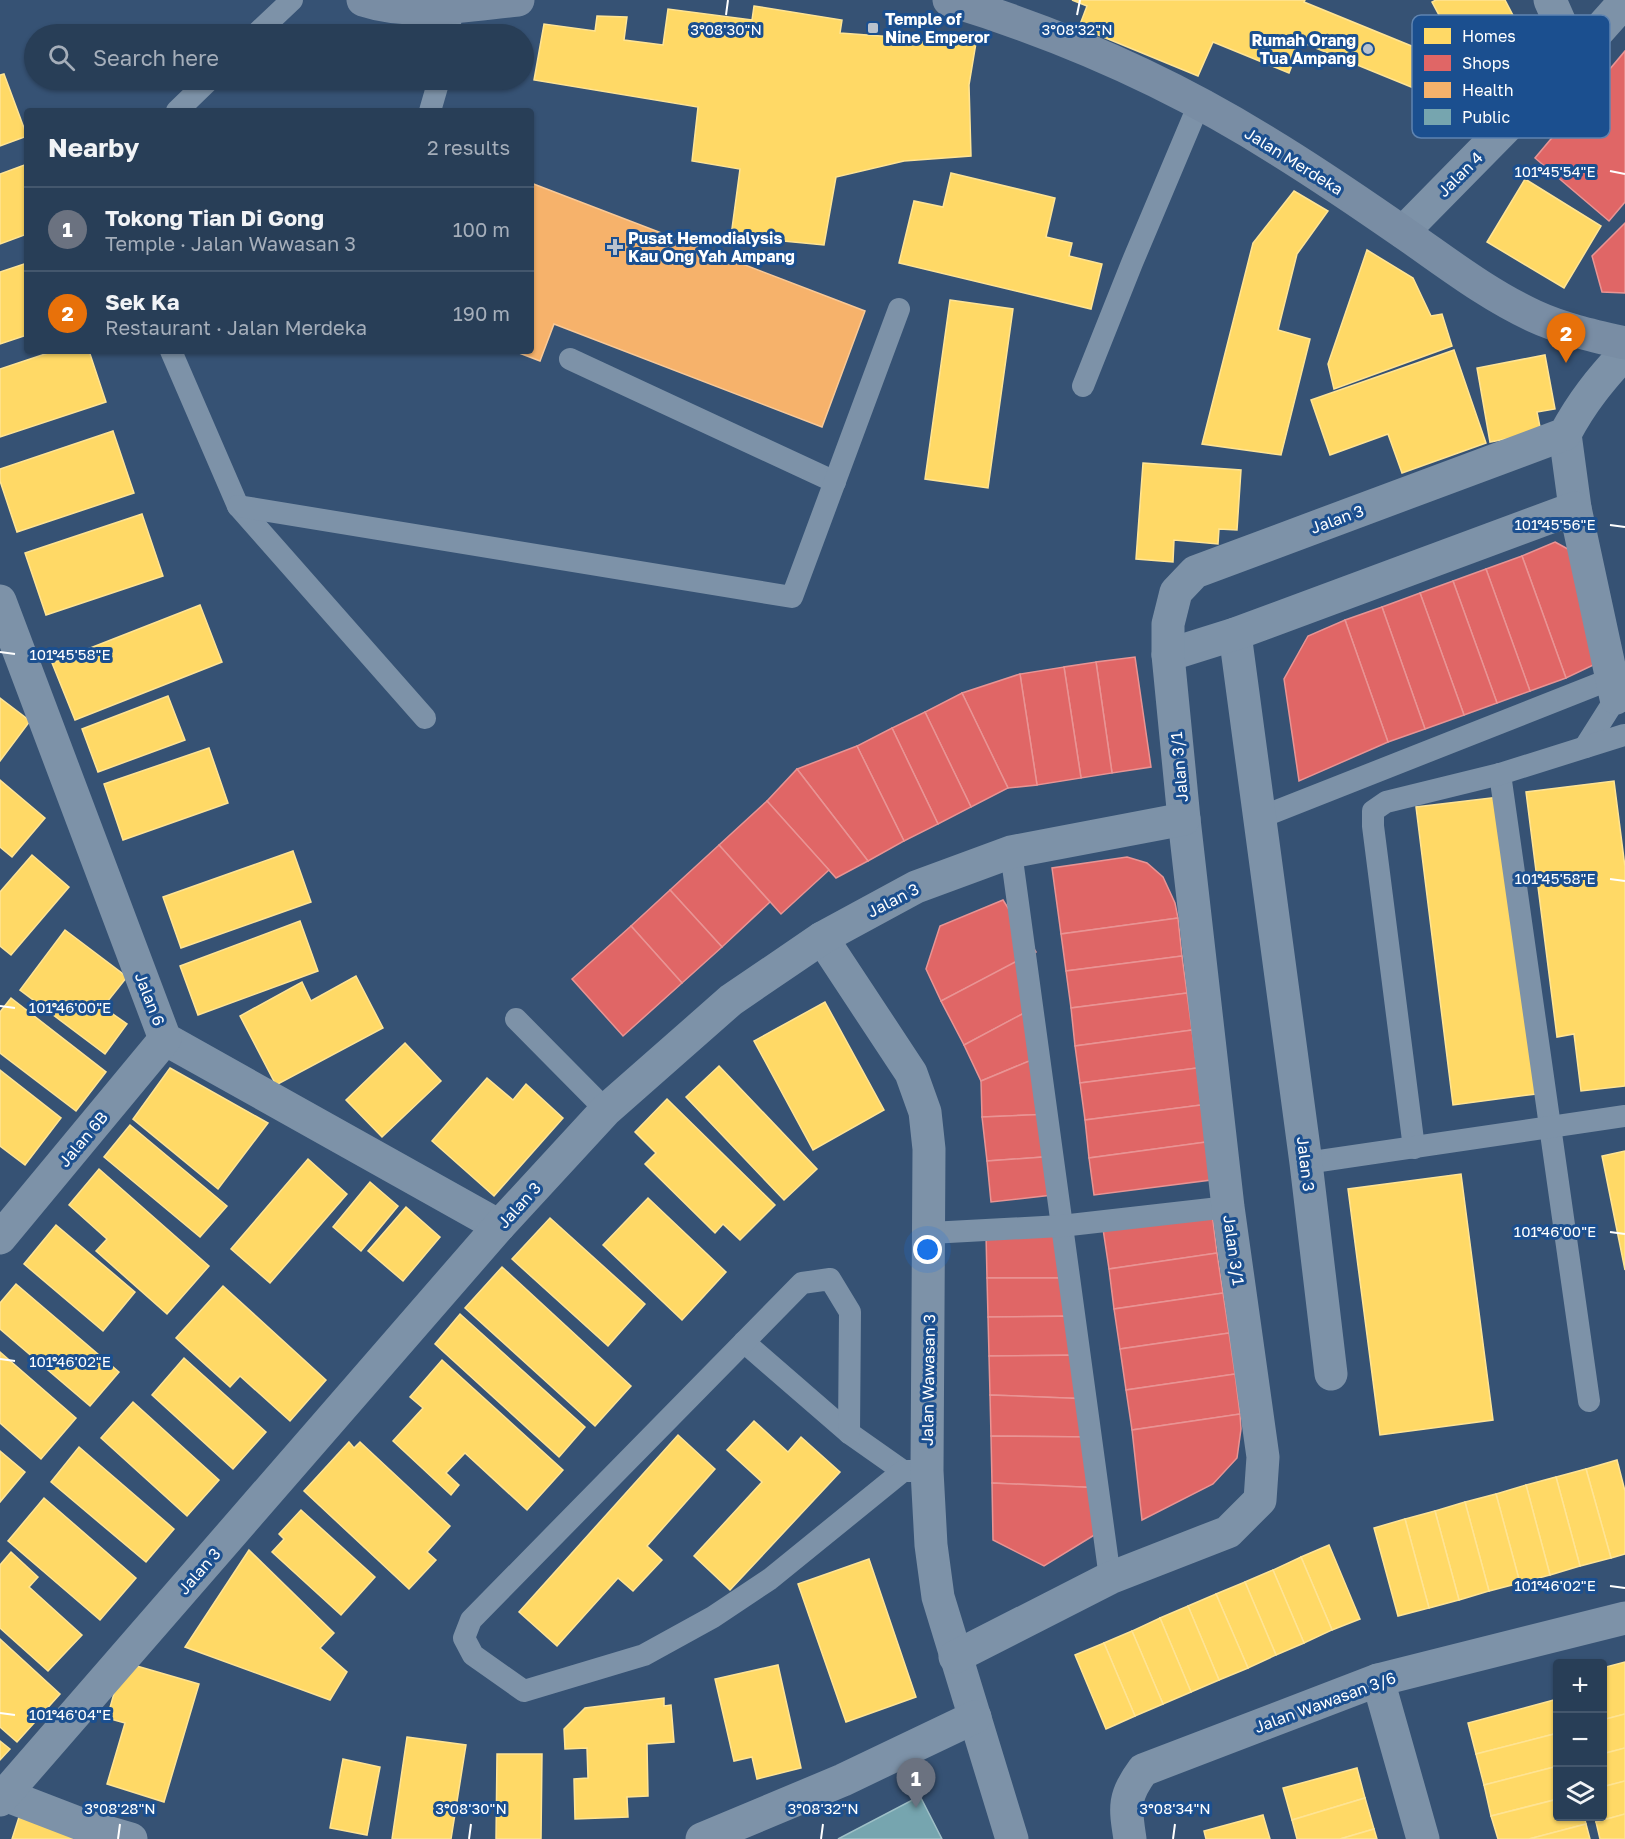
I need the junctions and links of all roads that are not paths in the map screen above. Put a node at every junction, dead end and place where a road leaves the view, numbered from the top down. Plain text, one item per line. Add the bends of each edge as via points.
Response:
1 (292, 0) edge
2 (363, 0) edge
3 (518, 0) edge
4 (949, 0) edge
5 (1550, 0) edge
6 (1625, 1) edge
7 (1557, 15) edge
8 (1610, 18) edge
9 (450, 21) edge
10 (267, 24) edge
11 (199, 90) edge
12 (436, 90) edge
13 (1199, 104) junction
14 (180, 108) edge
15 (431, 108) edge
16 (1495, 138) edge
17 (1403, 232) junction
18 (899, 309) dead end
19 (1625, 343) edge
20 (1625, 353) edge
21 (172, 354) edge
22 (570, 359) dead end
23 (1083, 386) dead end
24 (1565, 434) junction
25 (835, 482) junction
26 (238, 506) junction
27 (1575, 508) junction
28 (2, 616) edge
29 (1235, 634) junction
30 (1168, 655) junction
31 (1614, 688) junction
32 (425, 718) dead end
33 (1624, 738) edge
34 (1585, 747) junction
35 (1500, 774) junction
36 (1259, 818) junction
37 (1184, 819) junction
38 (1011, 852) junction
39 (822, 938) junction
40 (516, 1019) dead end
41 (165, 1040) junction
42 (606, 1110) junction
43 (1625, 1116) edge
44 (1550, 1127) junction
45 (1414, 1148) junction
46 (1306, 1163) junction
47 (1228, 1207) junction
48 (499, 1226) junction
49 (1061, 1226) junction
50 (930, 1233) junction
51 (0, 1238) edge
52 (744, 1342) junction
53 (1331, 1374) dead end
54 (1589, 1401) dead end
55 (849, 1433) junction
56 (915, 1471) junction
57 (1110, 1578) junction
58 (1625, 1618) edge
59 (955, 1657) junction
60 (1378, 1680) junction
61 (975, 1717) junction
62 (2, 1798) edge
63 (1128, 1825) edge
64 (131, 1839) edge
65 (702, 1839) edge
66 (1012, 1839) edge
67 (1423, 1839) edge

1 - 10 lane
2 - 9 street
3 - 9 street
4 - 13 street, Jalan Merdeka via 1090,50
5 - 7 street
6 - 8 street, Jalan 4
11 - 14 lane
12 - 15 lane
13 - 17 street, Jalan Merdeka via 1277,148
13 - 23 lane
16 - 17 street, Jalan 4
17 - 19 street, Jalan Merdeka via 1490,293 1536,317
18 - 25 lane
20 - 24 street via 1581,405
21 - 26 lane
22 - 25 lane
24 - 27 street
24 - 30 street, Jalan 3 via 1195,572 1176,592 1168,624
25 - 26 lane via 792,597
26 - 32 lane
27 - 29 street
27 - 31 street
28 - 41 street, Jalan 6
29 - 30 street
29 - 36 street, Jalan 3
30 - 37 street, Jalan 3/1
31 - 33 lane
31 - 34 lane
31 - 36 lane
33 - 34 lane
34 - 35 lane
35 - 44 lane
35 - 45 lane via 1386,802 1372,811
36 - 46 street, Jalan 3
37 - 38 street, Jalan 3
37 - 47 street, Jalan 3/1
38 - 39 street, Jalan 3 via 916,887
38 - 49 lane
39 - 42 street, Jalan 3 via 730,1000
39 - 50 street, Jalan Wawasan 3 via 911,1073 918,1092 925,1112 929,1149
40 - 42 lane
41 - 48 street, Jalan 6
41 - 51 street, Jalan 6B
42 - 48 street, Jalan 3
43 - 44 lane
44 - 45 lane
44 - 54 lane
45 - 46 lane
46 - 53 street, Jalan 3
47 - 49 lane
47 - 57 street, Jalan 3/1 via 1263,1456 1260,1500 1228,1532
48 - 62 street, Jalan 3
49 - 50 lane
49 - 57 lane
50 - 56 street, Jalan Wawasan 3
52 - 55 lane
52 - 55 lane via 802,1283 830,1279 850,1312
52 - 56 lane via 471,1620 464,1638 473,1656 524,1691 644,1655 770,1580
55 - 56 lane
56 - 59 street, Jalan Wawasan 3 via 938,1597
57 - 59 street, Jalan 3/1
58 - 60 street, Jalan Wawasan 3/6
59 - 61 street, Jalan Wawasan 3
60 - 63 street, Jalan Wawasan 3/6 via 1143,1770 1131,1787
60 - 67 street
61 - 65 street via 843,1780
61 - 66 street, Jalan Wawasan 3
62 - 64 street

